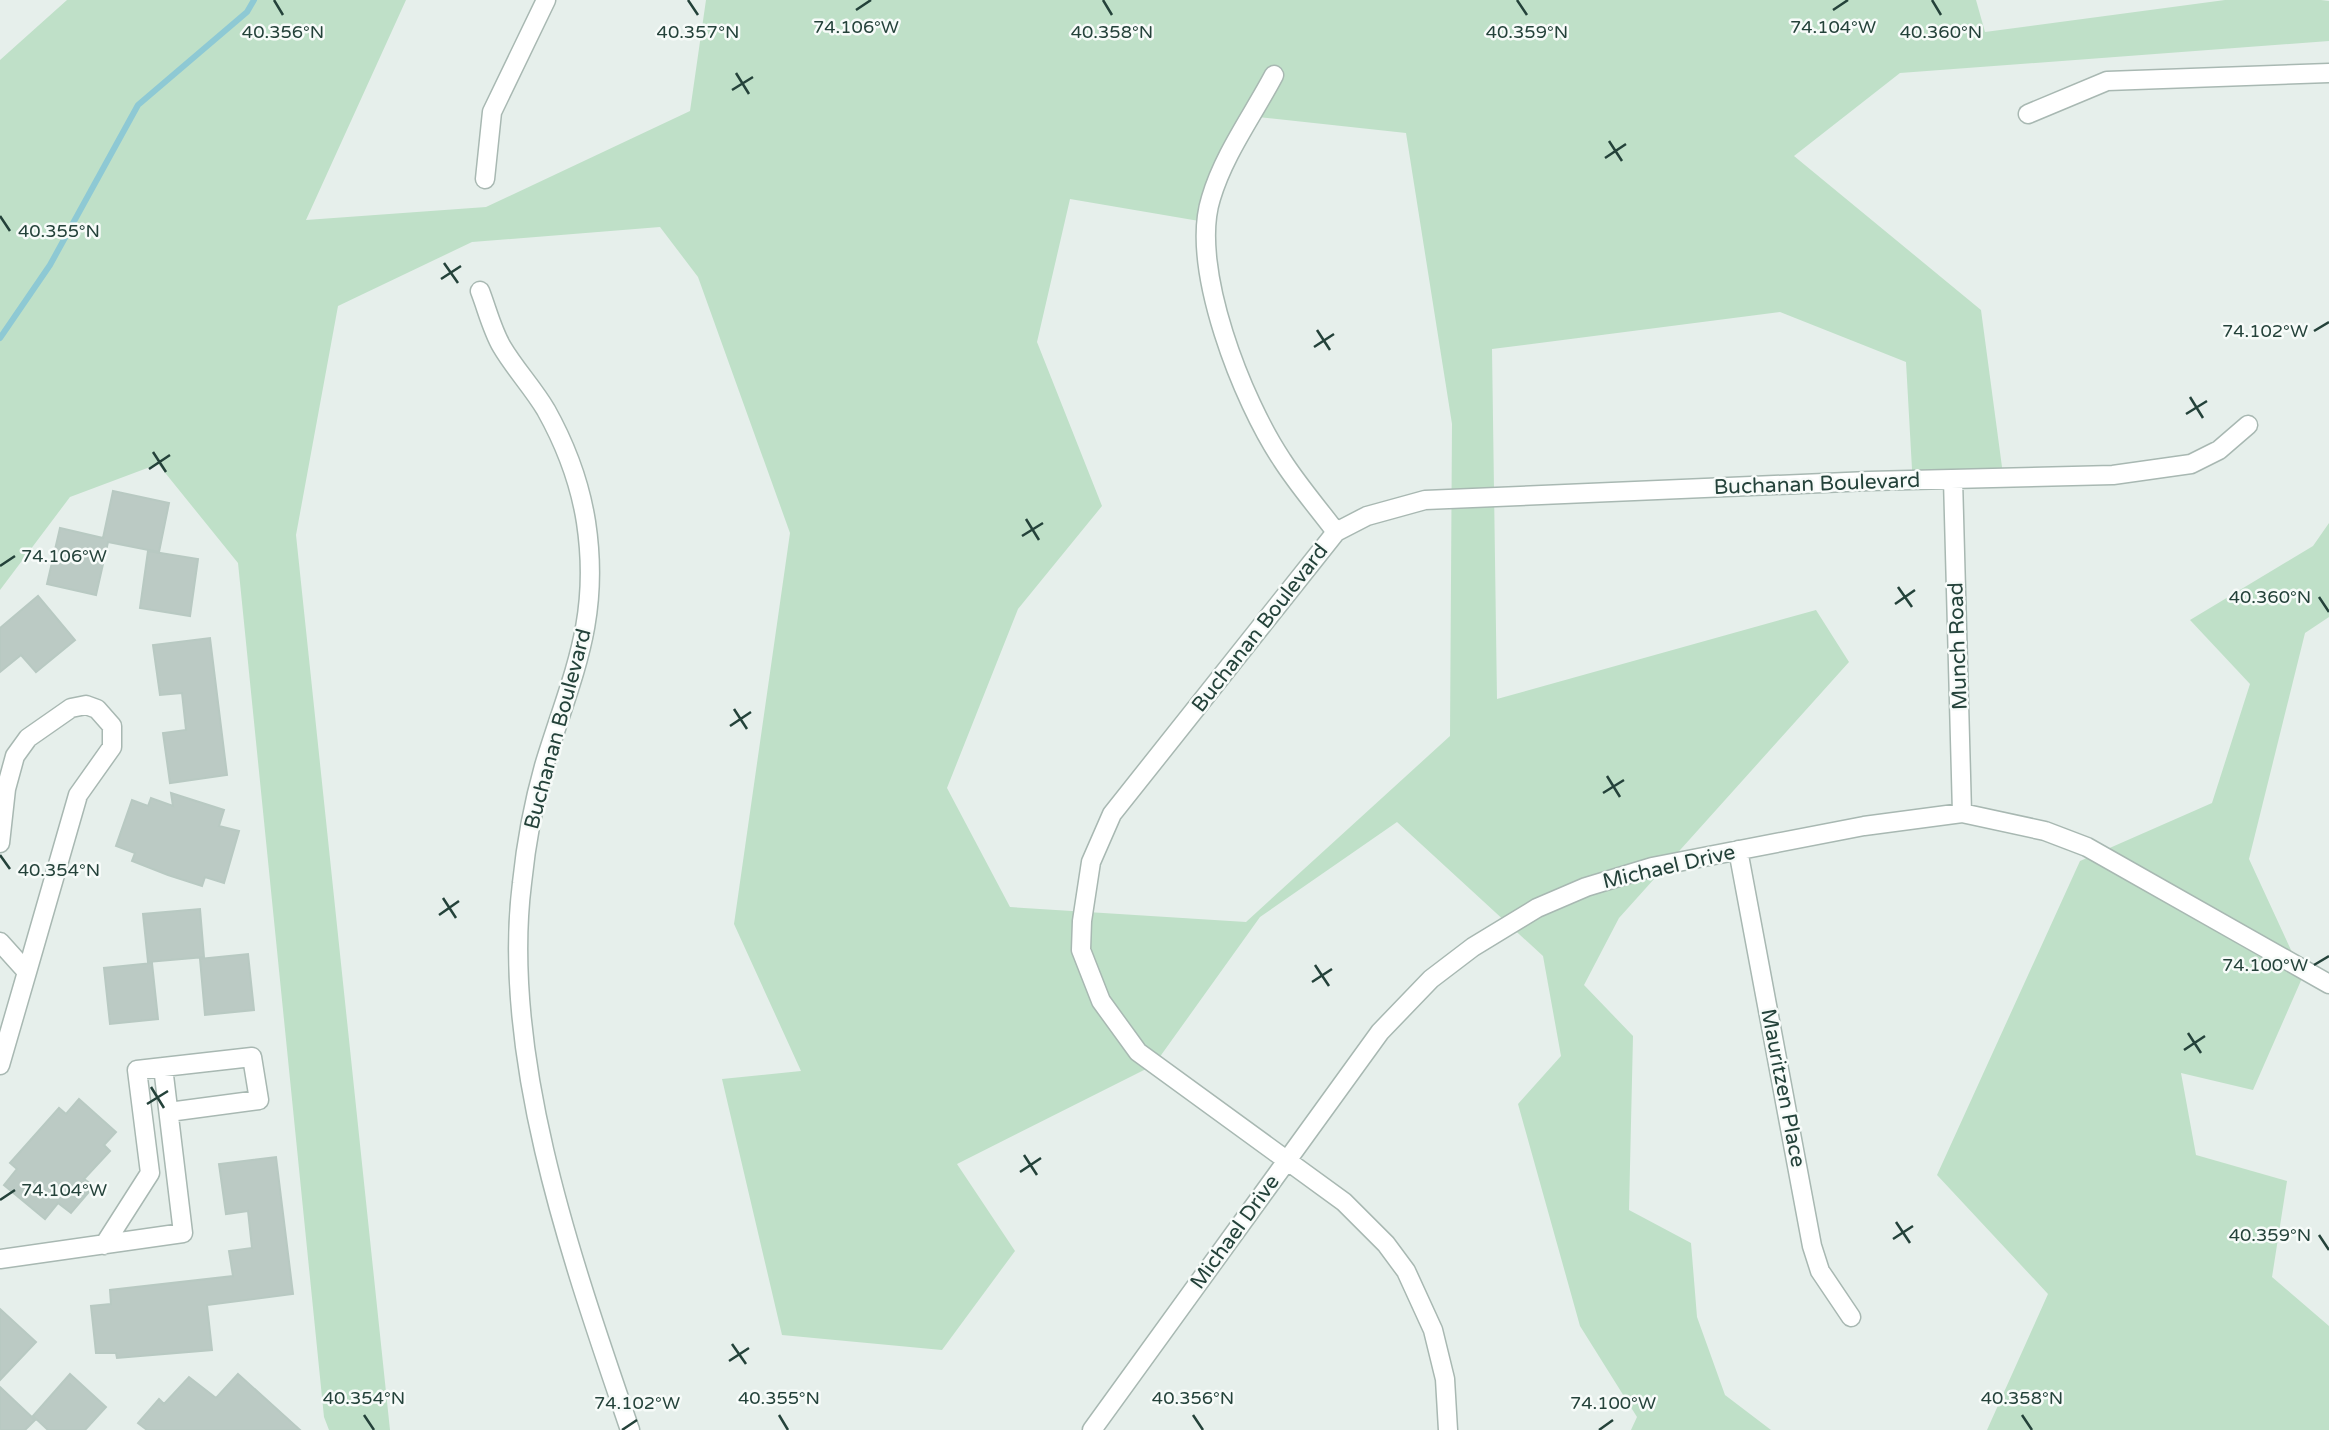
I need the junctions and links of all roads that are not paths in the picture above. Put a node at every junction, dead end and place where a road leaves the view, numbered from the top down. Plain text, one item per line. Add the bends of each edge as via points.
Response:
1 (546, 0) edge
2 (2329, 73) edge
3 (1274, 75) dead end
4 (2028, 114) dead end
5 (485, 179) dead end
6 (480, 291) dead end
7 (2248, 425) dead end
8 (1953, 479) junction
9 (1336, 532) junction
10 (1962, 813) junction
11 (0, 843) edge
12 (1738, 850) junction
13 (0, 942) edge
14 (27, 972) junction
15 (2329, 984) edge
16 (0, 1066) edge
17 (163, 1067) junction
18 (169, 1112) junction
19 (1286, 1160) junction
20 (175, 1169) junction
21 (150, 1173) junction
22 (104, 1245) junction
23 (0, 1259) edge
24 (1851, 1317) dead end
25 (630, 1430) edge
26 (1092, 1430) edge
27 (1448, 1430) edge

1 - 5 street via 492,112
2 - 4 street via 2107,82
3 - 9 street via 1229,155 1210,200 1207,256 1222,326 1247,396 1282,460
6 - 25 street, Buchanan Boulevard via 502,347 560,439 586,520 587,630 533,808 521,886 518,969 552,1182 583,1294
7 - 8 street, Buchanan Boulevard via 2208,457 2168,469
8 - 9 street, Buchanan Boulevard via 1425,500 1367,516
8 - 10 street, Munch Road
9 - 19 street, Buchanan Boulevard via 1112,814 1091,862 1082,921 1081,950 1101,1001 1138,1052
10 - 12 street, Michael Drive
10 - 15 street, Michael Drive via 2045,831 2087,846
11 - 14 street via 10,769 28,738 71,708 86,705 97,709 112,726 112,747 78,794
12 - 19 street, Michael Drive via 1653,867 1586,887 1537,908 1473,947 1431,979 1380,1032
12 - 24 street, Mauritzen Place via 1812,1246 1820,1271
13 - 14 street
14 - 16 street
17 - 18 street
17 - 18 street via 252,1057 259,1100
17 - 21 street via 136,1070
18 - 20 street
19 - 26 street, Michael Drive
19 - 27 street, Buchanan Boulevard via 1344,1202 1374,1230 1406,1271 1440,1354
20 - 21 street
20 - 22 street via 183,1233
21 - 22 street
22 - 23 street

